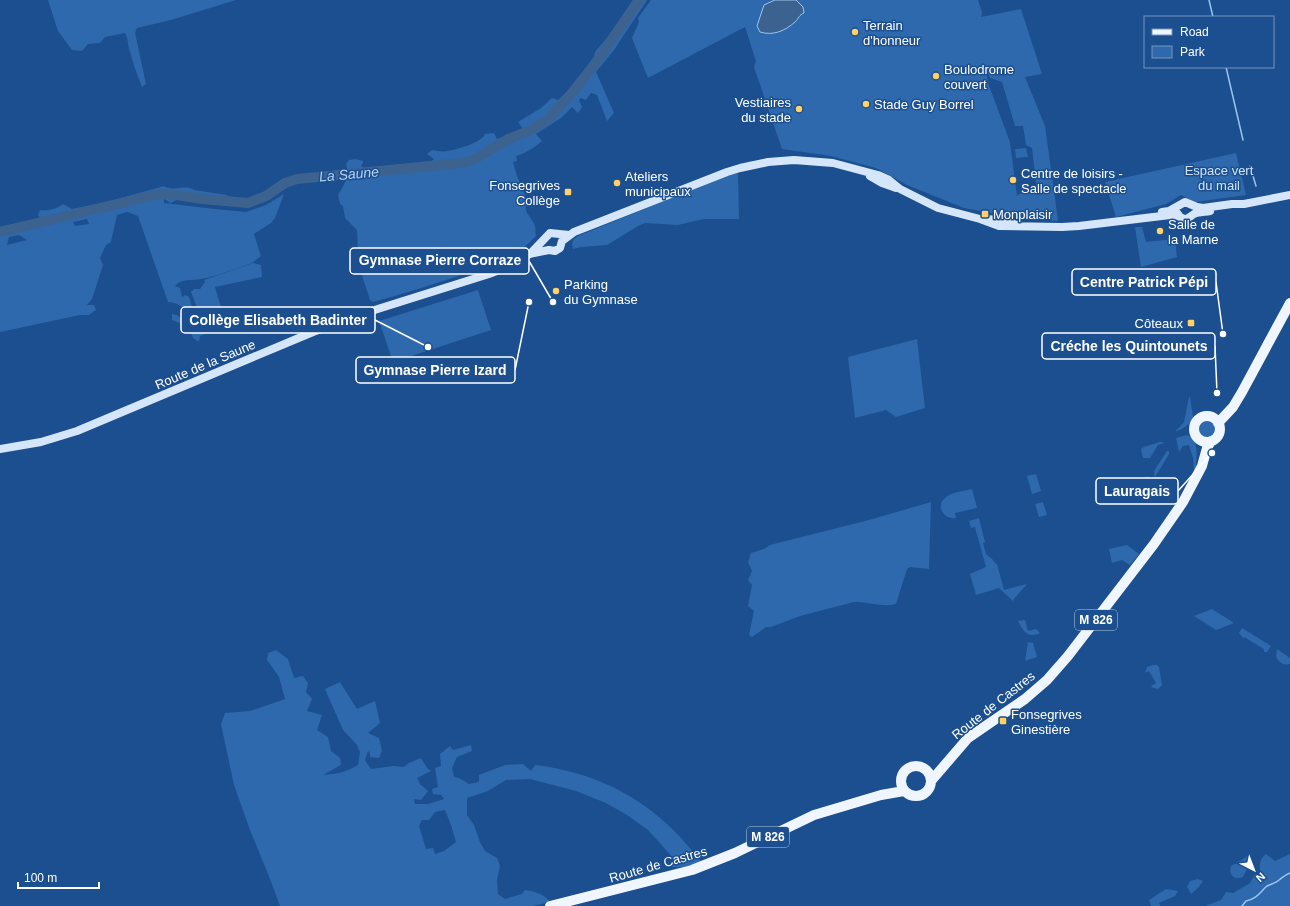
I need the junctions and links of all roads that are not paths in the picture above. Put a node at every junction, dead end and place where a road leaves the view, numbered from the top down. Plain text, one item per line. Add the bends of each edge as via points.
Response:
1 (1290, 195) edge
2 (1244, 204) junction
3 (1179, 205) junction
4 (1192, 205) junction
5 (1193, 215) junction
6 (1179, 216) junction
7 (1142, 218) junction
8 (560, 238) junction
9 (544, 240) junction
10 (549, 250) junction
11 (529, 254) junction
12 (1290, 303) edge
13 (1238, 399) junction
14 (1209, 416) junction
15 (1218, 423) junction
16 (1206, 440) junction
17 (0, 450) edge
18 (944, 765) junction
19 (926, 769) junction
20 (931, 780) junction
21 (902, 786) junction
22 (550, 906) edge

1 - 2 street, Route de la Saune
2 - 4 street, Route de la Saune via 1203,208
2 - 5 street, Route de la Saune
3 - 4 street, Route de la Saune via 1185,202
3 - 6 street
3 - 7 street, Route de la Saune via 1169,211
4 - 5 street
5 - 6 street, Route de la Saune via 1186,220
6 - 7 street, Route de la Saune
7 - 8 street, Route de la Saune via 1073,227 1022,226 938,208 866,173 839,164 820,161 773,162 740,168
8 - 9 street, Route de la Saune via 550,233
8 - 10 street, Route de la Saune via 561,246 557,250
9 - 10 street via 544,246
9 - 11 street, Route de la Saune
10 - 11 street, Route de la Saune
11 - 17 street, Route de la Saune via 510,266 489,274 312,332 77,432
12 - 13 main road
13 - 14 main road via 1226,409
13 - 15 main road
14 - 15 main road
14 - 16 main road via 1201,417 1195,425 1196,435
15 - 16 main road via 1219,434
16 - 18 main road, Route de Castres / M 826 via 1200,472 1183,502 1083,638 1057,669 1026,699 968,738
18 - 19 main road, M 826 via 934,770
18 - 20 main road, Route de Castres / M 826
19 - 20 main road
19 - 21 main road, M 826 via 911,766 903,772
20 - 21 main road, M 826 via 928,790 922,795 910,795
21 - 22 main road, Route de Castres / M 826 via 814,815 692,870

